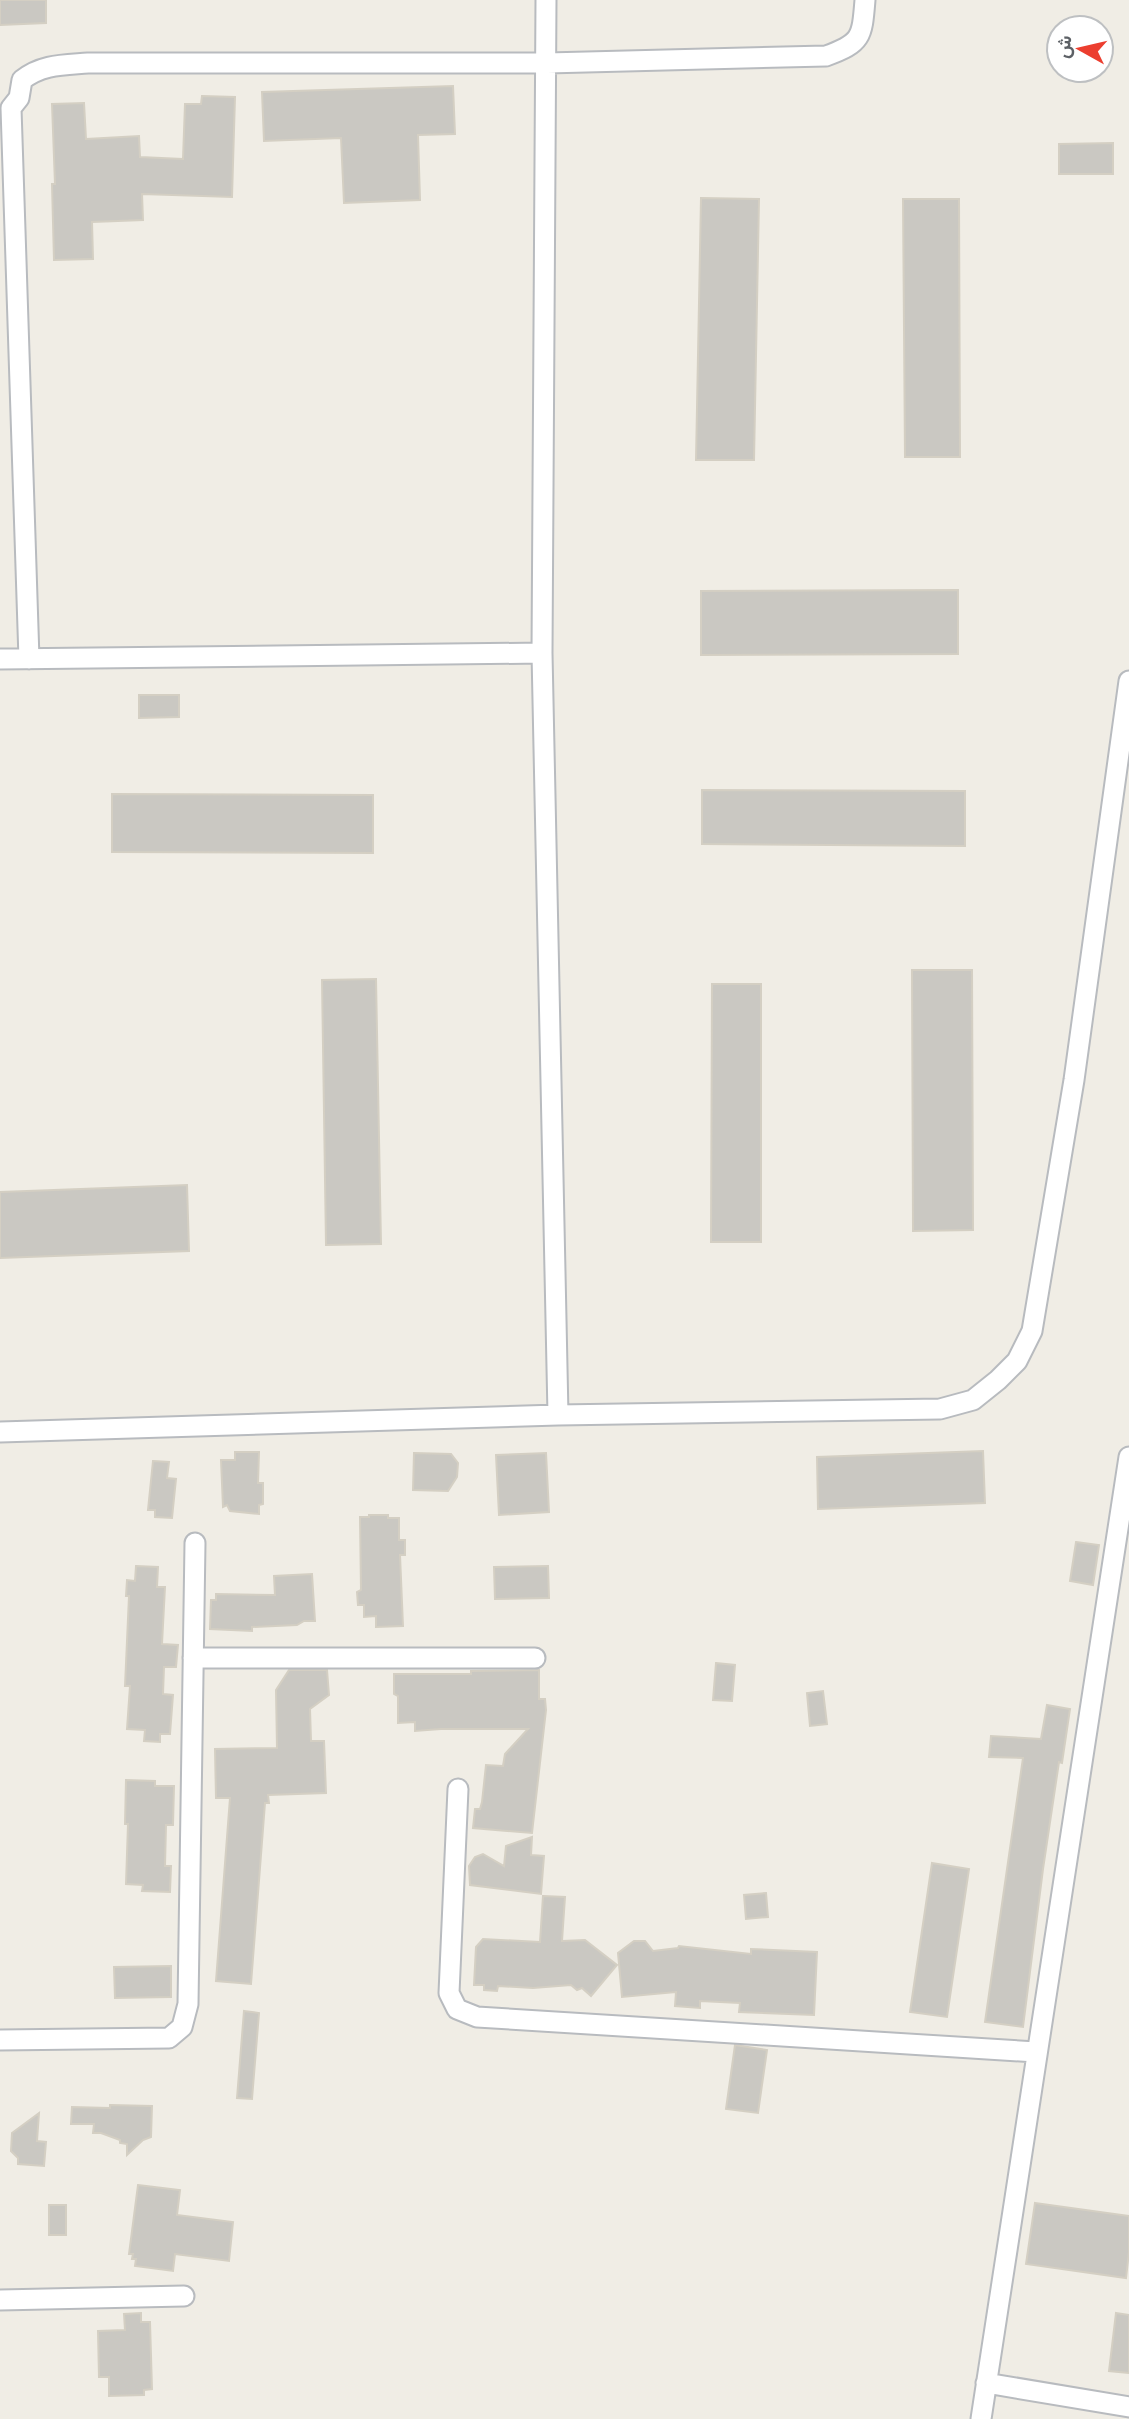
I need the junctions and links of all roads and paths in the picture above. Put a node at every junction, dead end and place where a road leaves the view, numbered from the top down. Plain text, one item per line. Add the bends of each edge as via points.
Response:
1 (546, 0) edge
2 (865, 0) edge
3 (547, 63) junction
4 (542, 653) junction
5 (0, 659) edge
6 (29, 659) junction
7 (1129, 681) edge
8 (558, 1415) junction
9 (0, 1432) edge
10 (1129, 1457) edge
11 (195, 1543) dead end
12 (194, 1658) junction
13 (535, 1658) dead end
14 (458, 1788) dead end
15 (0, 2040) edge
16 (1036, 2052) junction
17 (184, 2296) dead end
18 (0, 2300) edge
19 (986, 2383) junction
20 (1129, 2407) edge
21 (981, 2419) edge

1 - 3 street
2 - 3 street via 863,28 851,47 827,56
3 - 4 street
3 - 6 street via 88,63 45,67 22,80 19,98 11,108
4 - 6 street
4 - 8 street
5 - 6 street
7 - 8 street via 1074,1080 1032,1331 1017,1361 972,1400 940,1409
8 - 9 street
10 - 16 street
11 - 12 street
12 - 13 street
12 - 15 street via 188,2004 183,2027 169,2038
14 - 16 street via 449,1993 457,2009 477,2017
16 - 19 street
17 - 18 street
19 - 20 street
19 - 21 street

